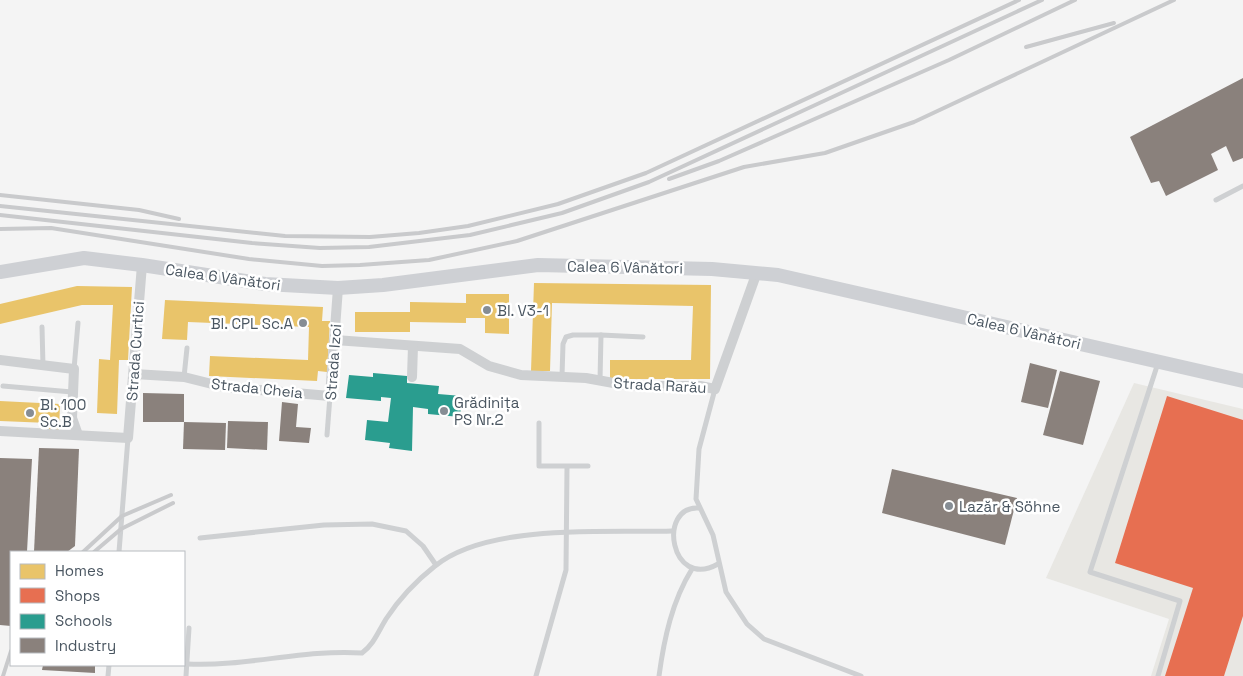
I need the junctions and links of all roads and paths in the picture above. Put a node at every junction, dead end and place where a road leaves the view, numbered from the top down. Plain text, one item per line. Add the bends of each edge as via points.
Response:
1 (1243, 186) edge
2 (1216, 200) dead end
3 (142, 265) junction
4 (0, 272) edge
5 (757, 272) junction
6 (338, 288) junction
7 (78, 324) dead end
8 (42, 327) dead end
9 (601, 335) junction
10 (642, 337) dead end
11 (335, 340) junction
12 (413, 346) junction
13 (187, 348) dead end
14 (0, 360) edge
15 (1158, 362) junction
16 (43, 367) junction
17 (74, 368) junction
18 (134, 374) junction
19 (562, 376) junction
20 (184, 377) junction
21 (412, 377) dead end
22 (600, 381) junction
23 (1243, 381) edge
24 (3, 386) dead end
25 (715, 389) junction
26 (72, 392) junction
27 (330, 396) junction
28 (539, 423) dead end
29 (0, 431) edge
30 (78, 435) junction
31 (328, 435) dead end
32 (128, 438) junction
33 (588, 466) dead end
34 (567, 467) junction
35 (699, 508) junction
36 (672, 531) junction
37 (566, 534) junction
38 (200, 538) dead end
39 (119, 551) edge
40 (718, 564) junction
41 (436, 565) junction
42 (692, 569) junction
43 (189, 628) dead end
44 (187, 664) junction
45 (186, 676) edge
46 (536, 676) edge
47 (659, 676) edge
48 (861, 676) edge
49 (1158, 676) edge

1 - 2 lane
3 - 4 main road, Calea 6 Vânători via 84,258
3 - 6 main road, Calea 6 Vânători via 274,285
3 - 18 street, Strada Curtici
5 - 6 main road, Calea 6 Vânători via 712,268 538,265
5 - 15 main road, Calea 6 Vânători
5 - 25 street, Strada Rarău
6 - 11 street, Strada Izoi
7 - 17 lane
8 - 16 lane
9 - 10 lane
9 - 19 lane via 566,338
9 - 22 lane, Strada Rarău
11 - 12 street, Strada Rarău
11 - 27 street, Strada Izoi
12 - 19 street, Strada Rarău via 460,349 496,368 521,375
12 - 21 street
13 - 20 lane
14 - 16 street
15 - 23 main road, Calea 6 Vânători
15 - 49 lane via 1090,572 1180,601
16 - 17 street
17 - 26 street
18 - 20 street, Strada Cheia
18 - 32 street, Strada Curtici
19 - 22 street, Strada Rarău
20 - 27 street, Strada Cheia via 224,387
22 - 25 street, Strada Rarău via 630,386
24 - 26 lane
25 - 35 lane via 699,449 696,499
26 - 30 street via 72,418
27 - 31 lane, Strada Izoi
28 - 34 lane via 539,466
29 - 30 street
30 - 32 street
32 - 39 lane, Strada Curtici
33 - 34 lane
34 - 37 lane
35 - 36 lane via 690,507 681,514
35 - 40 lane via 713,535
36 - 37 lane
36 - 42 lane via 683,562
37 - 41 lane via 510,537 467,549
37 - 46 lane via 566,570
38 - 41 lane via 324,525 372,524 406,531 423,546
40 - 42 lane via 706,571
40 - 48 lane via 726,592 747,624 764,639
41 - 44 lane via 405,594 372,645 362,653 307,653 237,664
42 - 47 lane via 680,589 663,647
43 - 44 lane
44 - 45 lane

